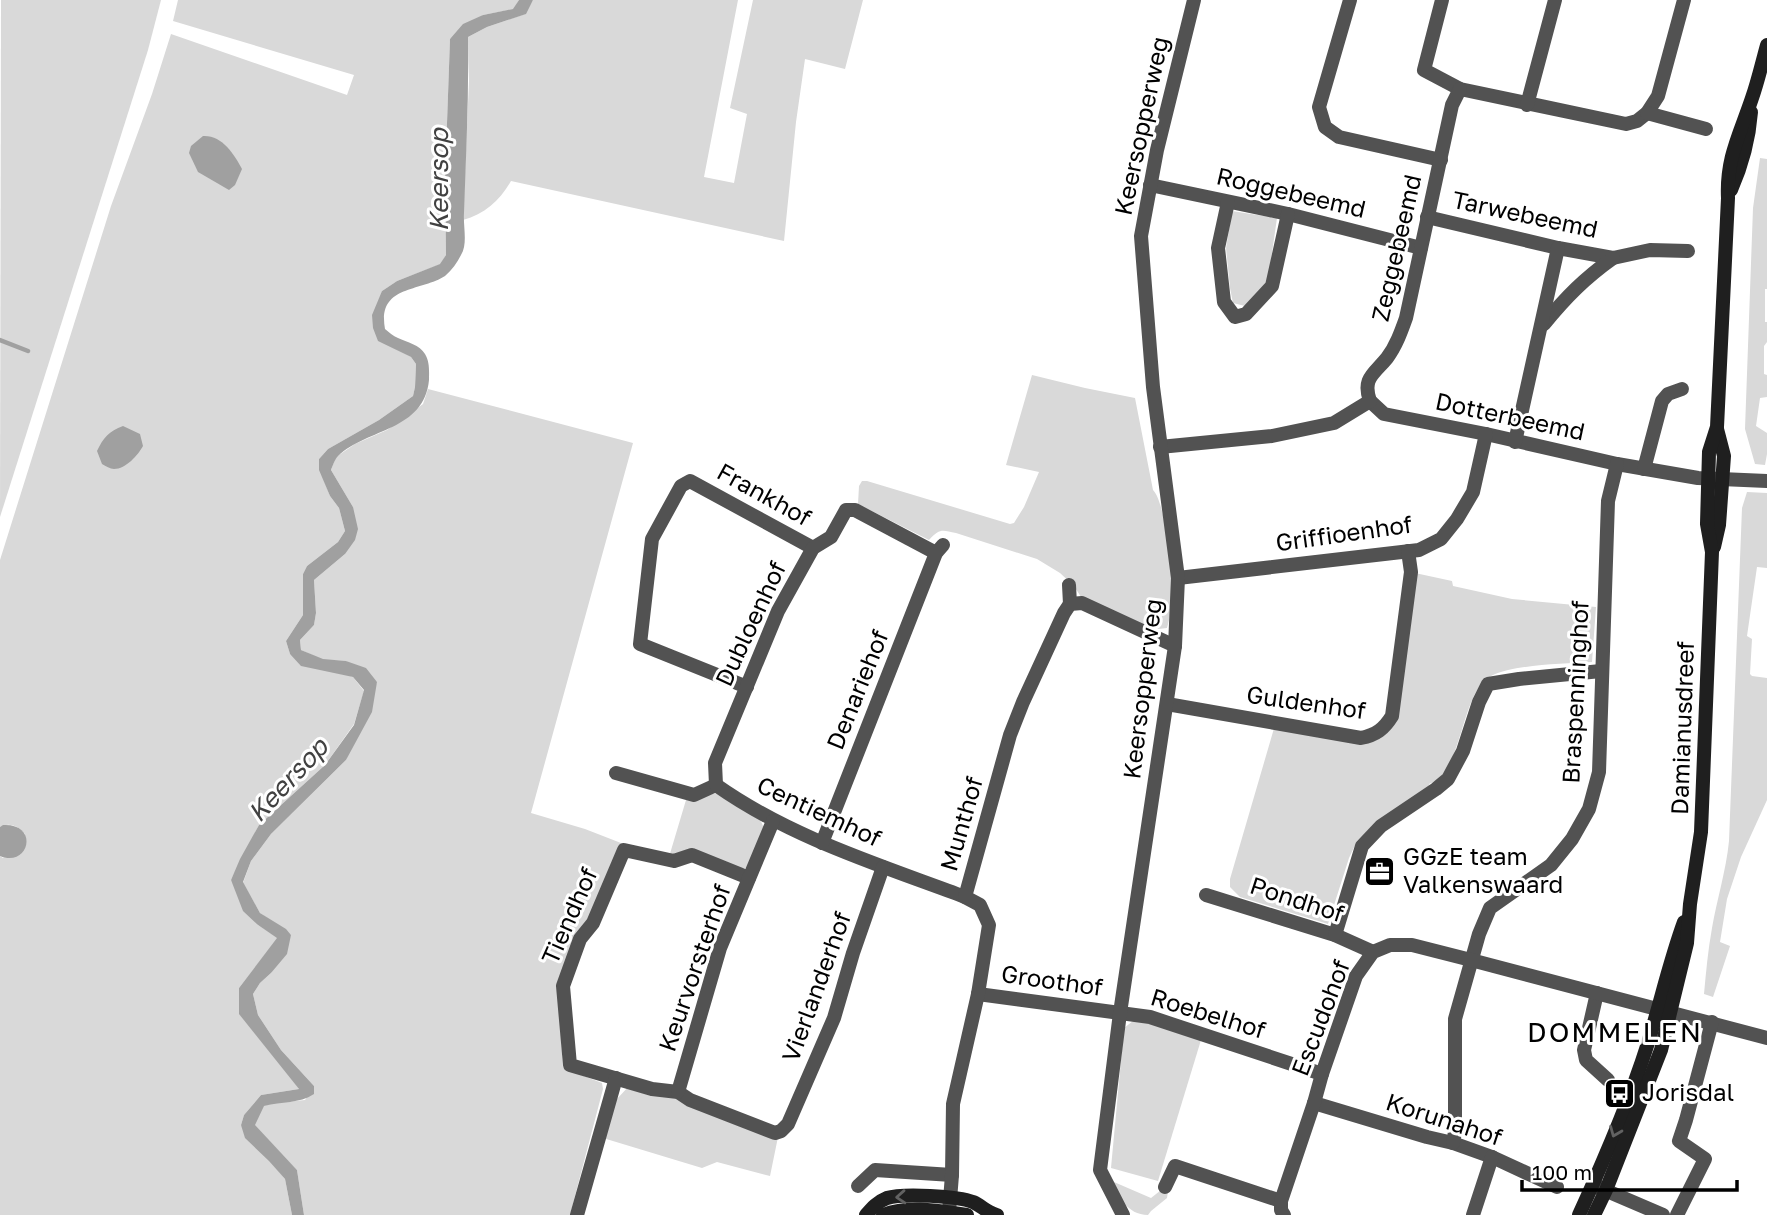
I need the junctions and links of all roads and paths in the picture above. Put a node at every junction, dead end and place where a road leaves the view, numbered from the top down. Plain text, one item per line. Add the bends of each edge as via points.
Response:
1 (1194, 0) edge
2 (1350, 0) edge
3 (1442, 0) edge
4 (1555, 0) edge
5 (1684, 0) edge
6 (1767, 45) edge
7 (1460, 89) junction
8 (1527, 104) junction
9 (1647, 113) junction
10 (1706, 129) dead end
11 (1441, 160) junction
12 (1150, 186) junction
13 (1228, 202) junction
14 (1288, 214) junction
15 (1427, 217) junction
16 (1421, 248) junction
17 (1558, 248) junction
18 (1689, 251) dead end
19 (1613, 257) junction
20 (1541, 328) junction
21 (1682, 389) dead end
22 (1370, 401) junction
23 (1486, 434) junction
24 (1515, 442) junction
25 (1160, 447) junction
26 (1616, 464) junction
27 (1644, 470) junction
28 (1715, 479) junction
29 (1767, 481) edge
30 (813, 548) junction
31 (940, 549) joint
32 (1408, 551) junction
33 (1178, 578) junction
34 (1069, 585) dead end
35 (1070, 604) junction
36 (1175, 646) junction
37 (1601, 671) junction
38 (747, 687) junction
39 (1167, 704) junction
40 (616, 773) dead end
41 (716, 785) junction
42 (773, 821) junction
43 (822, 843) junction
44 (883, 867) junction
45 (750, 878) junction
46 (1206, 895) dead end
47 (965, 897) junction
48 (1335, 935) junction
49 (1373, 952) junction
50 (1471, 960) junction
51 (1597, 993) junction
52 (978, 994) junction
53 (1664, 1010) junction
54 (1120, 1013) junction
55 (1712, 1022) junction
56 (1767, 1038) edge
57 (1322, 1074) junction
58 (616, 1078) junction
59 (1608, 1080) dead end
60 (678, 1092) junction
61 (1314, 1102) junction
62 (1453, 1143) junction
63 (1492, 1157) junction
64 (952, 1175) junction
65 (858, 1186) dead end
66 (1165, 1187) dead end
67 (1558, 1187) dead end
68 (1599, 1187) junction
69 (949, 1205) junction
70 (1283, 1208) edge
71 (987, 1214) edge
72 (577, 1215) edge
73 (866, 1215) edge
74 (883, 1215) edge
75 (967, 1215) edge
76 (1123, 1215) edge
77 (1473, 1215) edge
78 (1579, 1215) edge
79 (1594, 1215) edge
80 (1663, 1215) edge
81 (1676, 1215) edge

1 - 12 street, Keersopperweg
2 - 11 street via 1319,107 1325,127 1339,137
3 - 7 street via 1424,70
4 - 8 street
5 - 9 street via 1658,96
6 - 28 street, Damianusdreef via 1727,180 1717,427 1724,456
7 - 8 street
7 - 11 street, Zeggebeemd via 1452,105
8 - 9 street via 1626,124
9 - 10 street
11 - 15 street, Zeggebeemd
12 - 13 street, Roggebeemd
12 - 25 street, Keersopperweg via 1141,236
13 - 14 street, Roggebeemd
13 - 14 street via 1217,248 1224,302 1235,317 1246,314 1272,286
14 - 16 street, Roggebeemd
15 - 16 street, Zeggebeemd
15 - 17 street, Tarwebeemd
16 - 22 street, Zeggebeemd via 1406,318 1387,358 1371,374 1366,391
17 - 19 street, Tarwebeemd
17 - 20 street
18 - 19 street, Tarwebeemd via 1650,250
19 - 20 street, Tarwebeemd via 1567,296
20 - 24 street
21 - 27 street via 1662,401
22 - 23 street, Dotterbeemd via 1384,414
22 - 25 street via 1334,423 1284,434
23 - 24 street, Dotterbeemd
23 - 32 street, Griffioenhof via 1473,492 1457,519 1441,539
24 - 26 street, Dotterbeemd
25 - 33 street, Keersopperweg
26 - 27 street, Dotterbeemd
26 - 37 street, Braspenninghof via 1608,501
27 - 28 street, Dotterbeemd
28 - 29 street, Dotterbeemd
28 - 53 street, Damianusdreef via 1719,526 1712,552 1701,832 1687,943
30 - 31 street, Dubloenhof via 831,537 846,510 855,510
30 - 38 street, Dubloenhof via 778,611
30 - 38 street, Frankhof via 690,481 681,486 652,539 640,643
31 - 43 street, Denariehof
32 - 33 street, Griffioenhof
32 - 39 street, Guldenhof via 1411,572 1392,716 1374,735 1361,738
33 - 36 street, Keersopperweg
34 - 35 street
35 - 36 street via 1082,603
35 - 47 street, Munthof via 1010,736
36 - 39 street, Keersopperweg
37 - 48 street via 1488,684 1448,779 1381,826 1362,846
37 - 50 street, Braspenninghof via 1599,772 1589,809 1551,866 1490,908
38 - 41 street, Dubloenhof via 715,763
39 - 54 street, Keersopperweg
40 - 41 street via 694,794
41 - 42 street, Centiemhof
42 - 43 street, Centiemhof
42 - 45 street, Keurvorsterhof
43 - 44 street, Centiemhof
44 - 47 street, Centiemhof
44 - 60 street, Vierlanderhof via 834,1018 788,1124 775,1133
45 - 58 street, Tiendhof via 692,855 674,861 624,850 593,923 580,939 563,986 570,1065
45 - 60 street, Keurvorsterhof via 720,948
46 - 48 street, Pondhof
47 - 52 street, Munthof via 979,905 989,925
48 - 49 street, Pondhof
49 - 50 street, Escudohof via 1390,945 1412,945
49 - 57 street, Escudohof via 1356,976
50 - 51 street, Escudohof
50 - 62 street, Braspenninghof via 1455,1019
51 - 53 street, Escudohof
51 - 59 street via 1584,1050 1586,1060
52 - 54 street, Groothof
52 - 64 street, Munthof via 953,1104
53 - 55 street
53 - 68 street, Damianusdreef via 1661,1050
54 - 57 street, Roebelhof via 1150,1017
54 - 76 street, Keersopperweg via 1100,1170
55 - 56 street
55 - 81 street via 1679,1141 1705,1159
57 - 61 street, Escudohof
58 - 60 street, Tiendhof
58 - 72 street
61 - 62 street, Korunahof
61 - 70 street, Escudohof
62 - 63 street, Korunahof
63 - 67 street, Korunahof
63 - 77 street
64 - 65 street via 875,1170
64 - 69 street, Munthof
66 - 70 street via 1175,1166
68 - 78 street, Damianusdreef
68 - 79 street, Damianusdreef
68 - 80 street
69 - 71 street via 973,1202
69 -> 73 street via 911,1196 888,1198
69 - 74 street
69 - 75 street

